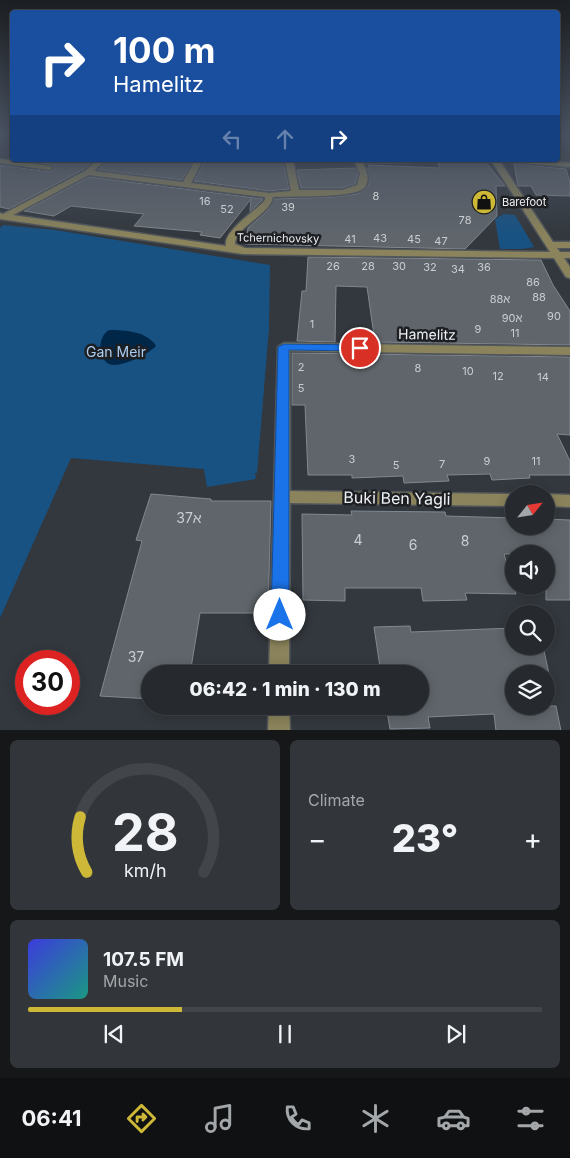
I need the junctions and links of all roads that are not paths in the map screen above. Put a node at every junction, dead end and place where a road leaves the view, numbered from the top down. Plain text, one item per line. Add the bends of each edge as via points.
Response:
1 (42, 167) edge
2 (94, 167) edge
3 (195, 167) edge
4 (290, 167) edge
5 (362, 167) edge
6 (500, 167) edge
7 (49, 168) dead end
8 (88, 173) junction
9 (186, 185) junction
10 (295, 193) junction
11 (269, 195) junction
12 (2, 216) edge
13 (551, 245) junction
14 (570, 245) edge
15 (243, 251) junction
16 (557, 254) junction
17 (570, 255) edge
18 (570, 275) edge
19 (570, 351) edge
20 (281, 497) junction
21 (505, 500) edge
22 (555, 500) edge
23 (570, 501) edge
24 (279, 665) edge
25 (279, 715) edge
26 (279, 730) edge

1 - 7 street
2 - 8 street
3 - 9 street
4 - 10 street
5 - 10 street via 364,180 360,187 342,192
6 - 13 street
8 - 9 street
8 - 12 street
9 - 11 street
10 - 11 street
11 - 15 street via 265,205 232,236 231,246
12 - 15 street, Tchernichovsky
13 - 14 street
13 - 16 street
15 - 16 street, Tchernichovsky
16 - 17 street, Tchernichovsky
16 - 18 street
19 - 20 street, Hamelitz via 284,347
20 - 21 street, Buki Ben Yagli
20 - 24 street
22 - 23 street
25 - 26 street

